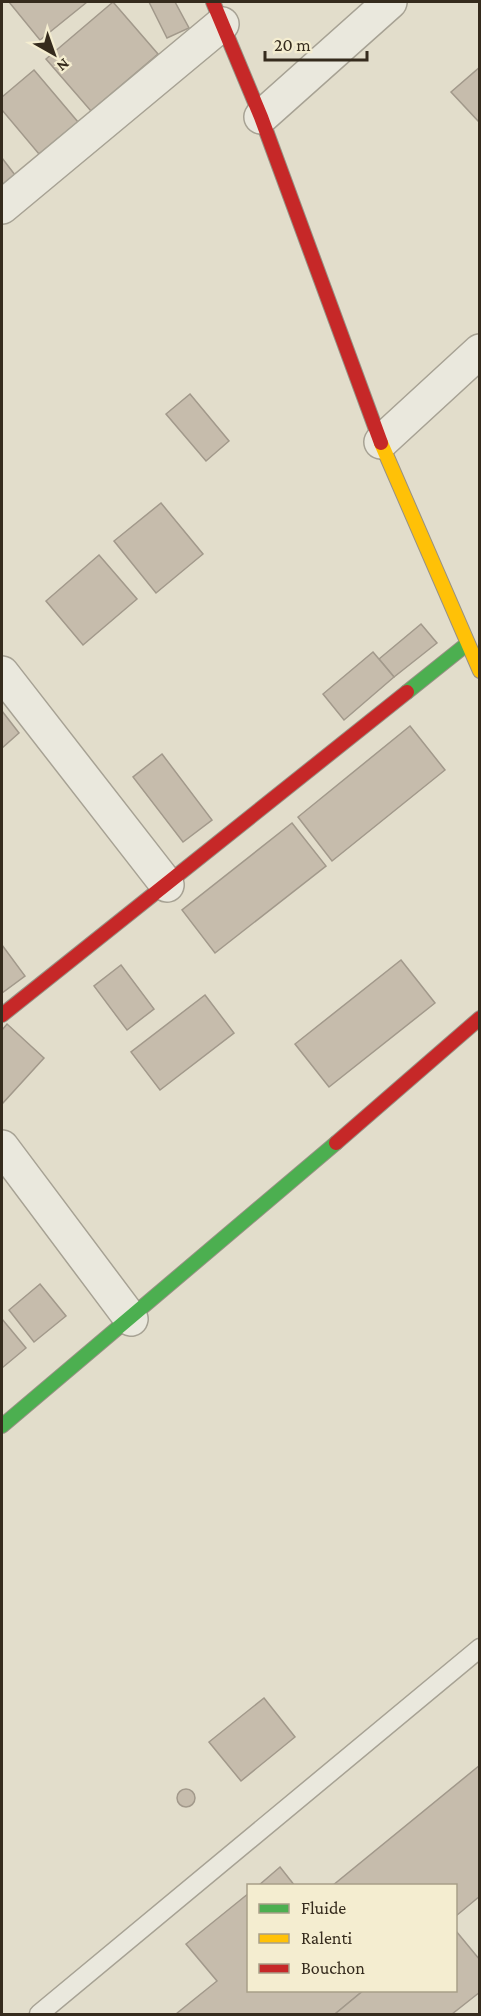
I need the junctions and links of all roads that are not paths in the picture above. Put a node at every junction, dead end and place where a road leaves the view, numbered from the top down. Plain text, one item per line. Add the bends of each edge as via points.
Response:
1 (390, 2) edge
2 (218, 13) edge
3 (261, 117) junction
4 (2, 207) edge
5 (480, 351) edge
6 (381, 442) junction
7 (467, 644) junction
8 (480, 672) edge
9 (2, 673) edge
10 (167, 885) junction
11 (2, 1015) edge
12 (480, 1018) edge
13 (2, 1147) edge
14 (131, 1319) junction
15 (2, 1426) edge
16 (480, 1648) edge
17 (39, 2014) edge

1 - 3 street
2 - 3 street
2 - 4 street
3 - 6 street
5 - 6 street
6 - 7 street
7 - 8 street
7 - 10 street
9 - 10 street
10 - 11 street
12 - 14 street
13 - 14 street
14 - 15 street
16 - 17 lane

